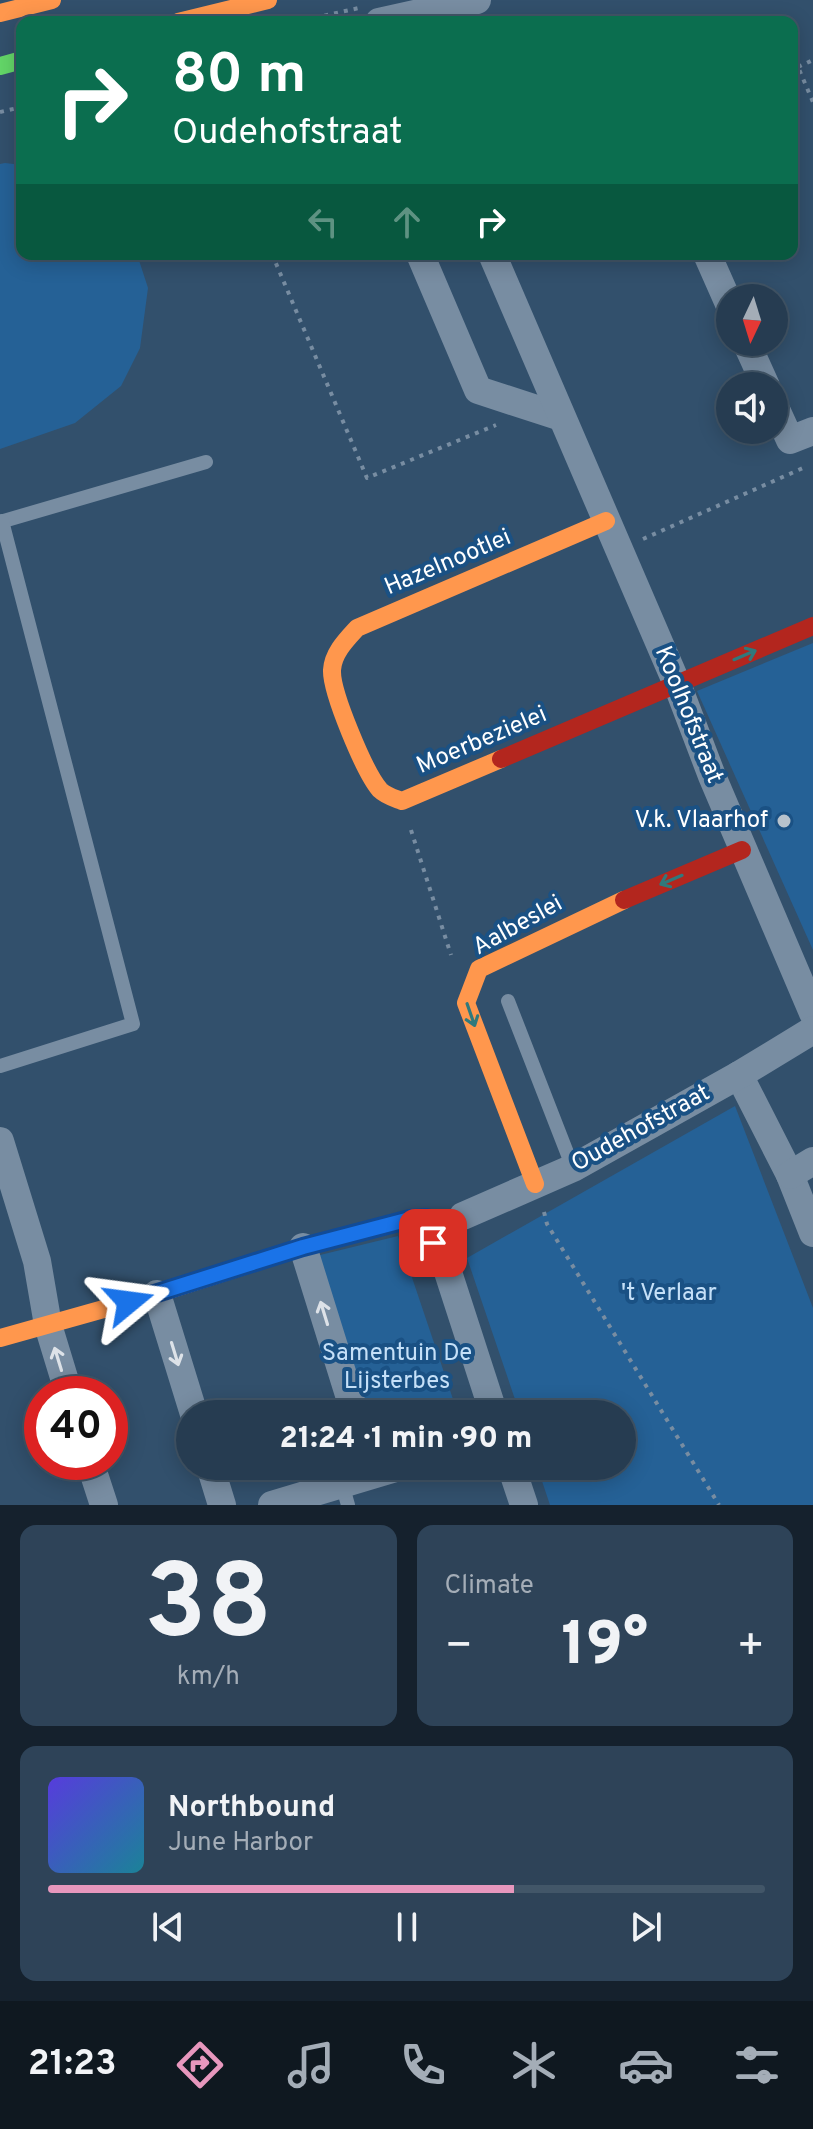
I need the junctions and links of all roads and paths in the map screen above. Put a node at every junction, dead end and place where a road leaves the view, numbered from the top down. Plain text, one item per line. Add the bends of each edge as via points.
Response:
1 (52, 0) edge
2 (268, 0) edge
3 (477, 0) edge
4 (0, 13) edge
5 (203, 16) edge
6 (393, 16) edge
7 (798, 74) edge
8 (813, 102) edge
9 (275, 260) edge
10 (423, 260) edge
11 (495, 260) edge
12 (710, 260) edge
13 (720, 284) edge
14 (530, 407) junction
15 (561, 417) junction
16 (788, 420) edge
17 (802, 436) edge
18 (206, 462) dead end
19 (606, 521) junction
20 (1, 522) edge
21 (619, 549) junction
22 (813, 626) edge
23 (331, 673) joint
24 (677, 684) junction
25 (402, 801) junction
26 (742, 850) junction
27 (452, 960) dead end
28 (508, 1001) dead end
29 (813, 1013) edge
30 (813, 1030) edge
31 (0, 1066) edge
32 (739, 1075) junction
33 (0, 1141) edge
34 (573, 1168) junction
35 (802, 1168) edge
36 (535, 1184) junction
37 (463, 1216) junction
38 (427, 1218) junction
39 (813, 1233) edge
40 (303, 1247) junction
41 (446, 1247) junction
42 (157, 1294) junction
43 (48, 1325) junction
44 (0, 1338) edge
45 (64, 1376) edge
46 (190, 1400) edge
47 (351, 1400) edge
48 (489, 1400) edge
49 (96, 1480) edge
50 (214, 1480) edge
51 (361, 1480) edge
52 (516, 1480) edge
53 (345, 1494) edge
54 (104, 1505) edge
55 (222, 1505) edge
56 (272, 1505) edge
57 (524, 1505) edge
58 (719, 1505) edge

1 - 4 street
2 - 5 street
3 - 6 street
7 - 8 path
9 - 14 path via 367,478
10 - 14 street via 478,390
11 - 15 street, Koolhofstraat
12 - 13 street
14 - 15 street
15 - 19 street, Koolhofstraat
16 - 17 street
17 - 21 path via 803,468
18 - 20 lane
19 - 21 street, Koolhofstraat
19 - 23 street, Hazelnootlei via 357,628 336,651
20 - 31 lane via 133,1024
21 - 24 street, Koolhofstraat
24 -> 22 street, Moerbezielei
23 - 25 street, Moerbezielei via 373,780 382,793
24 - 25 street, Moerbezielei
24 - 26 street, Koolhofstraat
25 - 27 path
26 - 29 street, Koolhofstraat
26 -> 36 street, Aalbeslei via 479,969 466,1003
28 - 34 lane
30 - 32 street, Oudehofstraat
32 - 34 street, Oudehofstraat
32 - 35 street
33 - 43 street via 37,1261
34 - 36 street, Oudehofstraat
35 - 39 street
36 - 37 street, Oudehofstraat
36 - 58 path via 547,1224
37 - 38 street, Oudehofstraat via 447,1206
37 - 41 street via 463,1236
38 - 40 street, Oudehofstraat
38 - 41 street via 429,1238
40 - 42 street, Oudehofstraat
47 -> 40 street
41 - 48 street via 446,1266
42 - 43 street, Oudehofstraat
42 -> 46 street
43 - 44 street, Oudehofstraat
45 -> 43 street
49 - 54 street
50 - 55 street
51 - 53 street
52 - 57 street
53 - 56 street

